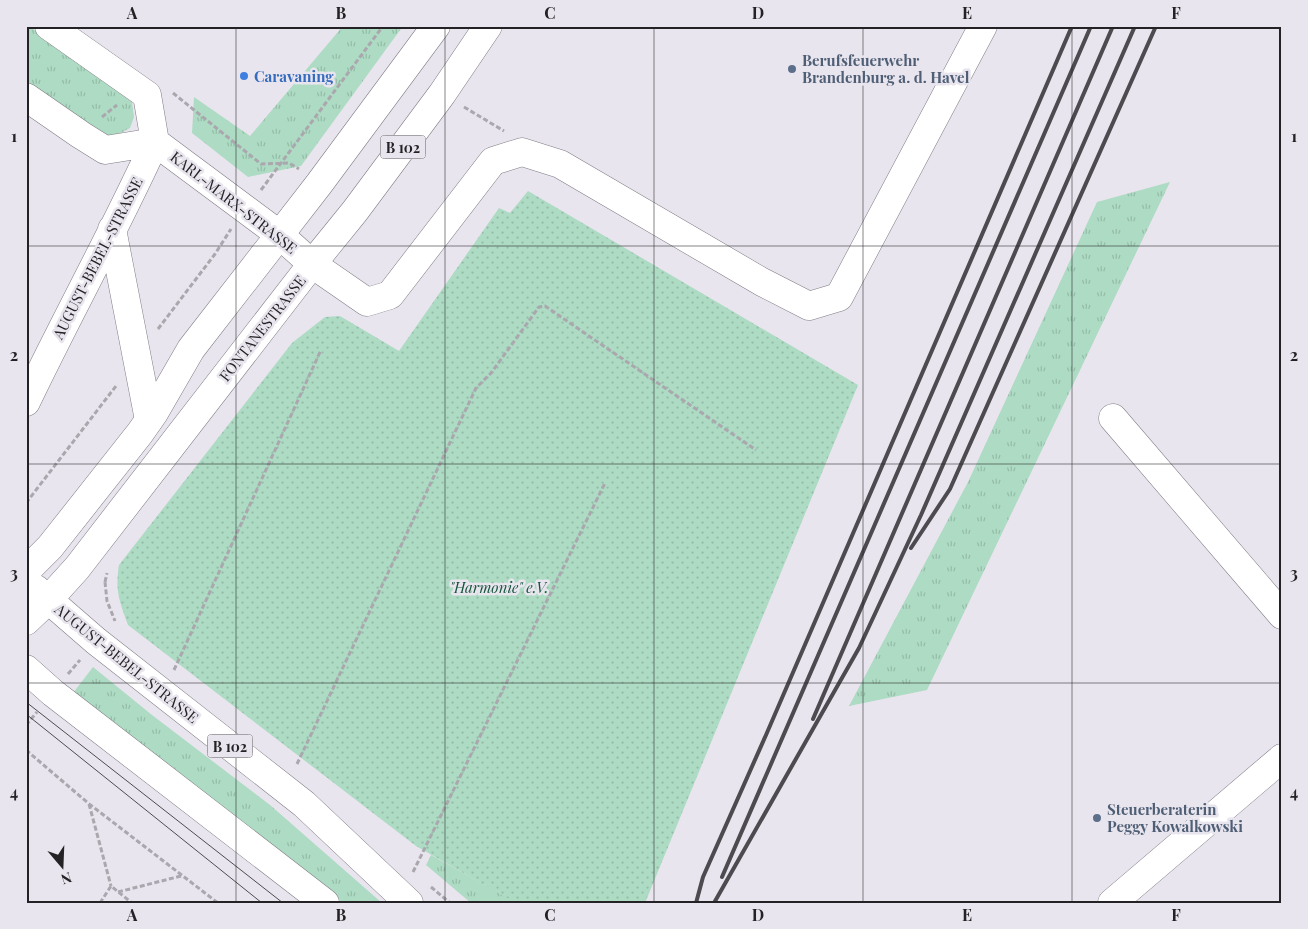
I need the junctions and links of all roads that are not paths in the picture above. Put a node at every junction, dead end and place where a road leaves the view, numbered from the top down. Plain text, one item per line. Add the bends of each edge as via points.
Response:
1 (49, 26) edge
2 (436, 26) edge
3 (488, 26) edge
4 (982, 26) edge
5 (26, 97) edge
6 (155, 142) junction
7 (112, 228) junction
8 (280, 235) junction
9 (312, 264) junction
10 (26, 402) edge
11 (1113, 418) dead end
12 (149, 420) junction
13 (26, 571) edge
14 (26, 580) edge
15 (48, 600) junction
16 (1282, 615) edge
17 (26, 621) edge
18 (26, 669) edge
19 (1282, 758) edge
20 (325, 903) edge
21 (409, 903) edge
22 (1112, 903) edge

1 - 6 main road, KARL-MARX-STRASSE via 147,95
2 - 8 main road, B 102
3 - 9 main road, FONTANESTRASSE / B 102 via 398,154
4 - 9 main road, KARL-MARX-STRASSE via 839,297 809,306 560,164 522,152 494,161 390,295 367,302
5 - 6 main road, KARL-MARX-STRASSE via 105,150
6 - 7 main road, AUGUST-BEBEL-STRASSE
6 - 8 main road, KARL-MARX-STRASSE
7 - 10 main road, AUGUST-BEBEL-STRASSE
7 - 12 main road
8 - 9 main road, KARL-MARX-STRASSE
8 - 12 main road, B 102 via 191,350
9 - 15 main road, FONTANESTRASSE / B 102 via 77,568
11 - 16 main road
12 - 13 main road, B 102 via 50,547
14 - 15 main road, AUGUST-BEBEL-STRASSE
15 - 17 main road, FONTANESTRASSE
15 - 21 main road, AUGUST-BEBEL-STRASSE / B 102 via 304,804
18 - 20 main road
19 - 22 main road

